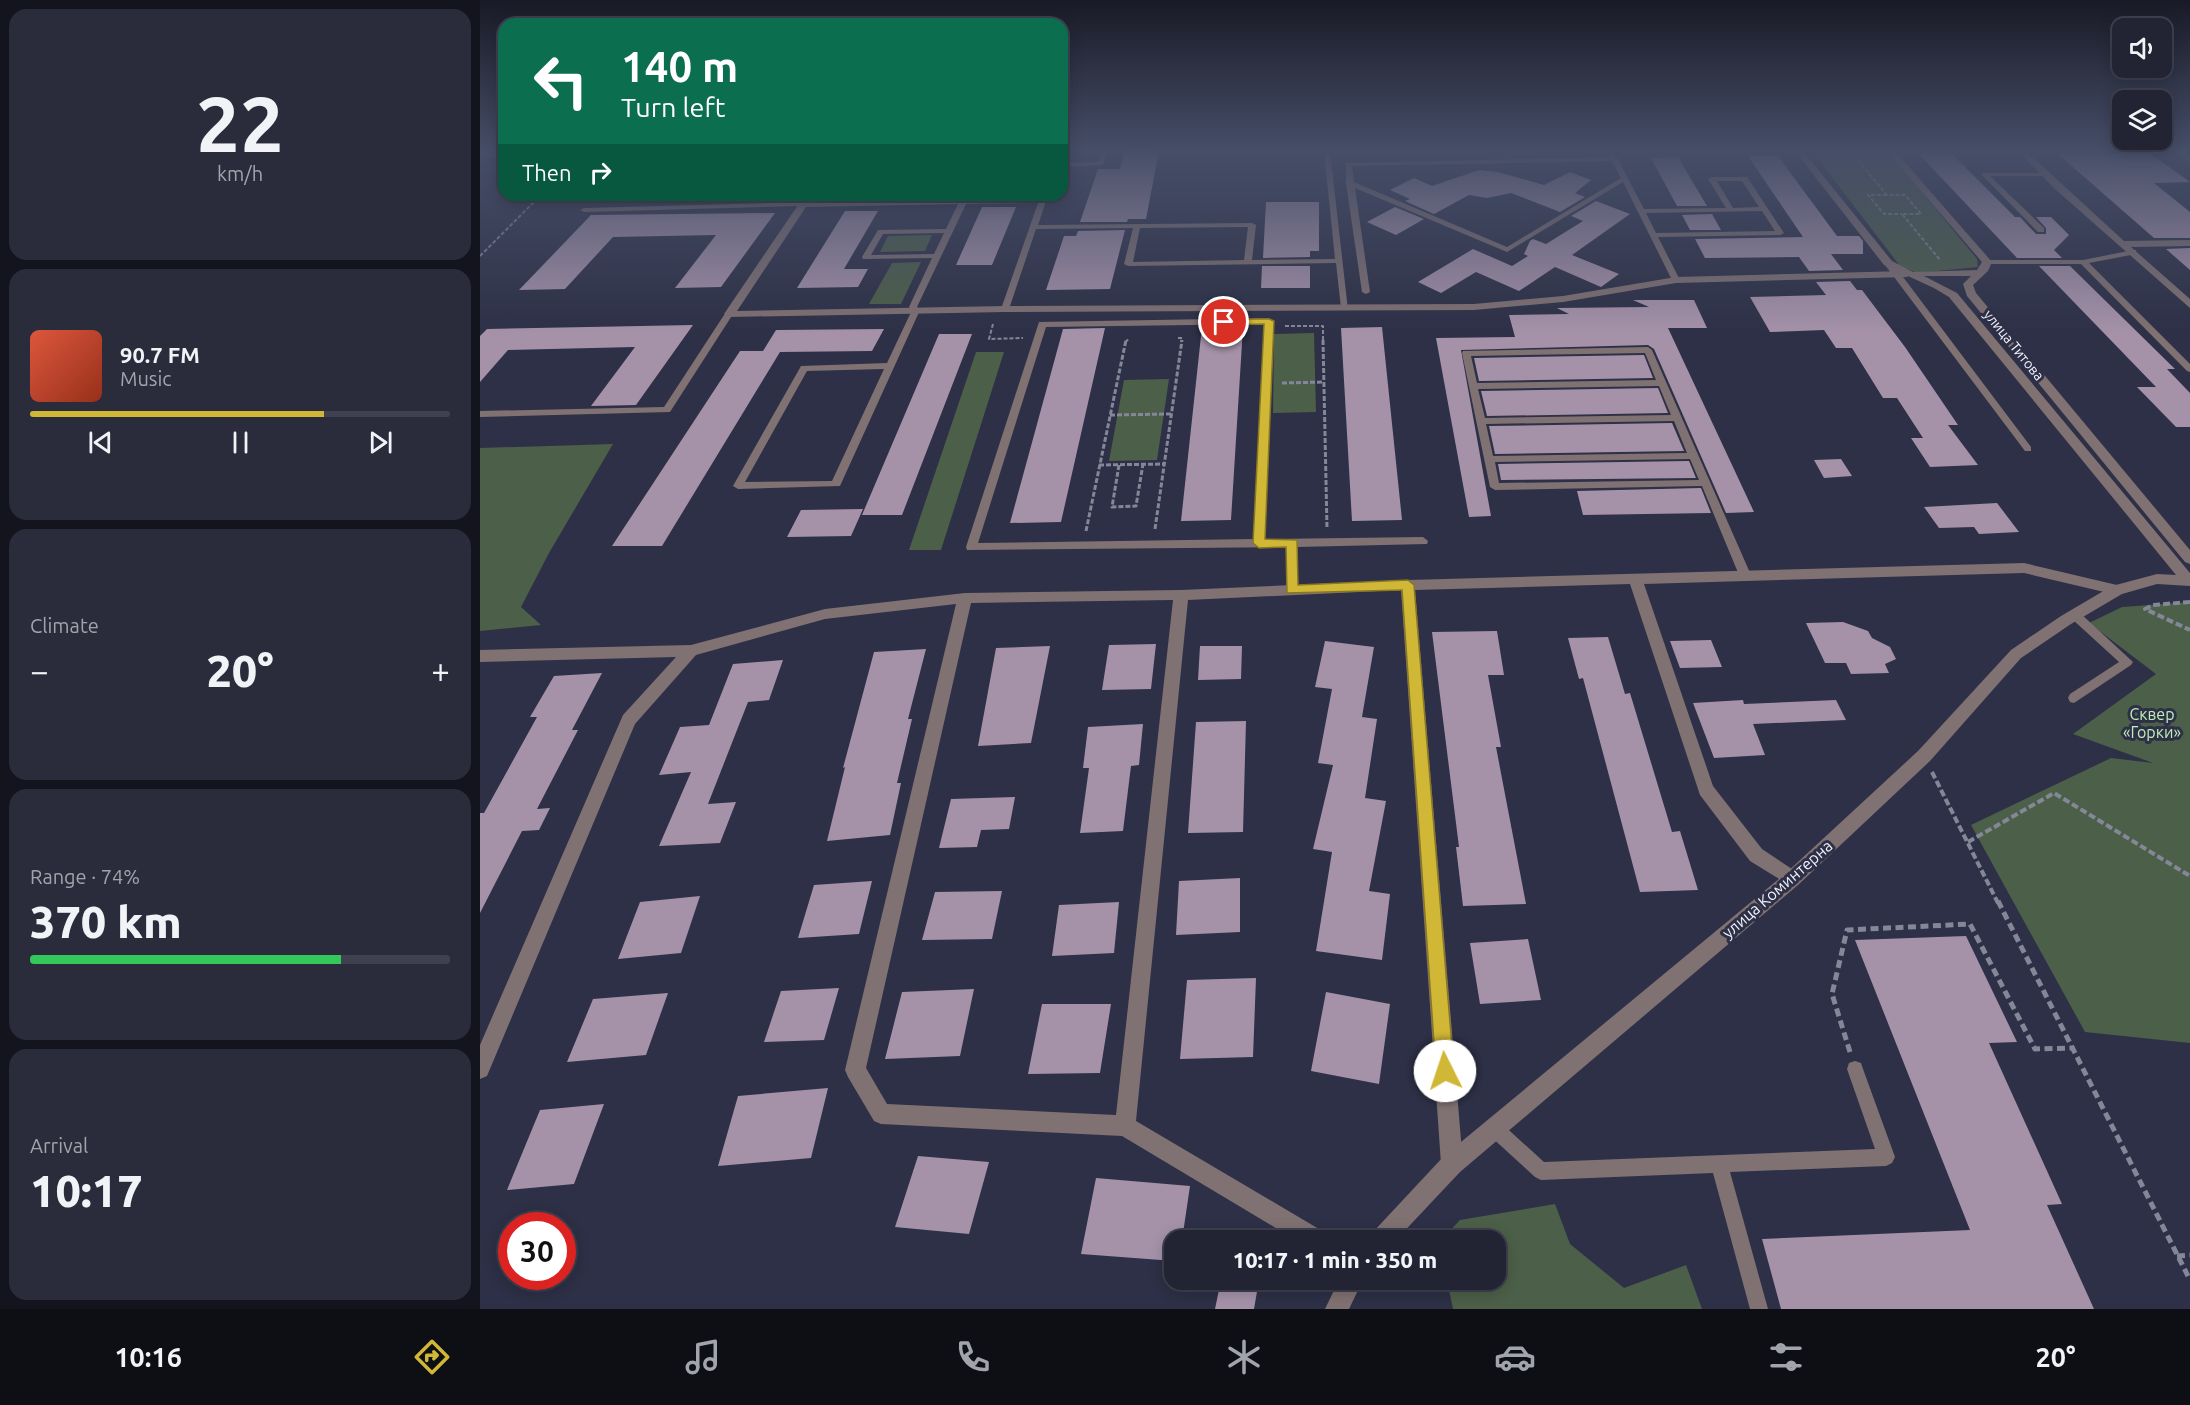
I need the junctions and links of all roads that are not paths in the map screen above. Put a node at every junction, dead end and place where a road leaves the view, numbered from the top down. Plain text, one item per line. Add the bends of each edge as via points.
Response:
1 (798, 212) edge
2 (958, 212) edge
3 (1038, 212) edge
4 (1335, 212) edge
5 (1354, 212) edge
6 (1418, 212) edge
7 (1569, 212) edge
8 (1643, 212) edge
9 (1767, 212) edge
10 (1847, 212) edge
11 (1940, 212) edge
12 (2023, 212) edge
13 (2088, 212) edge
14 (1137, 226) junction
15 (1033, 227) junction
16 (2042, 230) dead end
17 (949, 231) junction
18 (1654, 235) junction
19 (2190, 243) edge
20 (2124, 244) junction
21 (2133, 252) junction
22 (937, 256) junction
23 (1340, 261) junction
24 (1248, 262) junction
25 (2083, 262) junction
26 (1888, 263) junction
27 (1984, 267) junction
28 (1876, 274) junction
29 (1901, 274) junction
30 (1676, 280) junction
31 (1366, 292) dead end
32 (2190, 305) edge
33 (1345, 308) junction
34 (1001, 309) junction
35 (916, 310) junction
36 (729, 314) junction
37 (890, 366) junction
38 (2190, 369) edge
39 (1663, 383) junction
40 (1473, 386) junction
41 (480, 414) edge
42 (1678, 418) junction
43 (1481, 421) junction
44 (2028, 449) dead end
45 (1694, 456) junction
46 (1489, 459) junction
47 (1705, 483) junction
48 (1424, 541) dead end
49 (1259, 543) junction
50 (1292, 543) junction
51 (2190, 560) edge
52 (1745, 575) junction
53 (1635, 578) junction
54 (2189, 581) edge
55 (1408, 585) junction
56 (1292, 590) junction
57 (2117, 590) junction
58 (1181, 595) junction
59 (965, 598) junction
60 (2076, 616) junction
61 (692, 651) junction
62 (480, 656) edge
63 (2074, 698) dead end
64 (1792, 879) junction
65 (480, 1069) edge
66 (1855, 1069) road end
67 (1125, 1126) junction
68 (1494, 1128) junction
69 (1452, 1164) junction
70 (1719, 1164) junction
71 (1299, 1230) edge
72 (1390, 1230) edge
73 (1346, 1290) edge
74 (1337, 1309) edge
75 (1759, 1309) edge

1 - 36 street
2 - 17 lane
3 - 15 lane
4 - 23 lane
5 - 31 lane
6 - 7 lane via 1507,250
8 - 18 lane
9 - 18 lane via 1780,233
10 - 26 street, улица Титова
11 - 27 street
12 - 16 lane
13 - 20 street
14 - 15 lane
14 - 24 lane via 1252,225
14 - 24 lane via 1128,264
15 - 34 lane
17 - 22 lane
17 - 22 lane via 881,232 866,257
18 - 30 lane
19 - 20 street
20 - 21 street
21 - 25 lane
21 - 32 street
22 - 35 lane via 913,307
23 - 24 lane
23 - 33 lane
25 - 27 lane
25 - 38 lane
26 - 28 street via 1887,268
26 - 29 street, улица Титова
27 - 29 street
27 - 51 street, улица Титова via 1968,284 1971,294
28 - 29 street
28 - 30 street
29 - 44 lane
29 - 54 street, улица Титова via 1953,295
30 - 33 street via 1563,299 1474,307
33 - 34 street
34 - 35 street
35 - 36 street
35 - 37 lane
36 - 41 lane via 667,410
37 - 37 lane via 804,368 738,486 836,484
39 - 40 lane
39 - 40 lane via 1648,350 1466,353
39 - 42 lane
40 - 43 lane
42 - 43 lane
42 - 45 lane
43 - 46 lane
45 - 46 lane
45 - 47 lane
46 - 47 lane via 1495,488
47 - 52 lane
48 - 50 lane
49 - 49 lane via 971,547 1042,324 1269,321
49 - 50 lane
50 - 56 lane
52 - 53 street
52 - 57 street via 2024,568
53 - 55 street
53 - 64 street via 1706,790 1756,855
54 - 57 street, улица Коминтерна via 2157,579
55 - 56 street
55 - 69 street
56 - 58 street
57 - 60 street, улица Коминтерна
58 - 59 street
58 - 67 street
59 - 61 street via 825,614
59 - 67 street via 855,1070 881,1113
60 - 63 lane via 2127,662
60 - 64 street, улица Коминтерна via 2016,654 1924,756
61 - 62 street
61 - 65 street via 629,720
64 - 68 street, улица Коминтерна
66 - 70 lane via 1886,1158
67 - 71 street
68 - 69 street, улица Коминтерна
68 - 70 lane via 1541,1171
69 - 72 street, улица Коминтерна
70 - 75 lane
73 - 74 street

